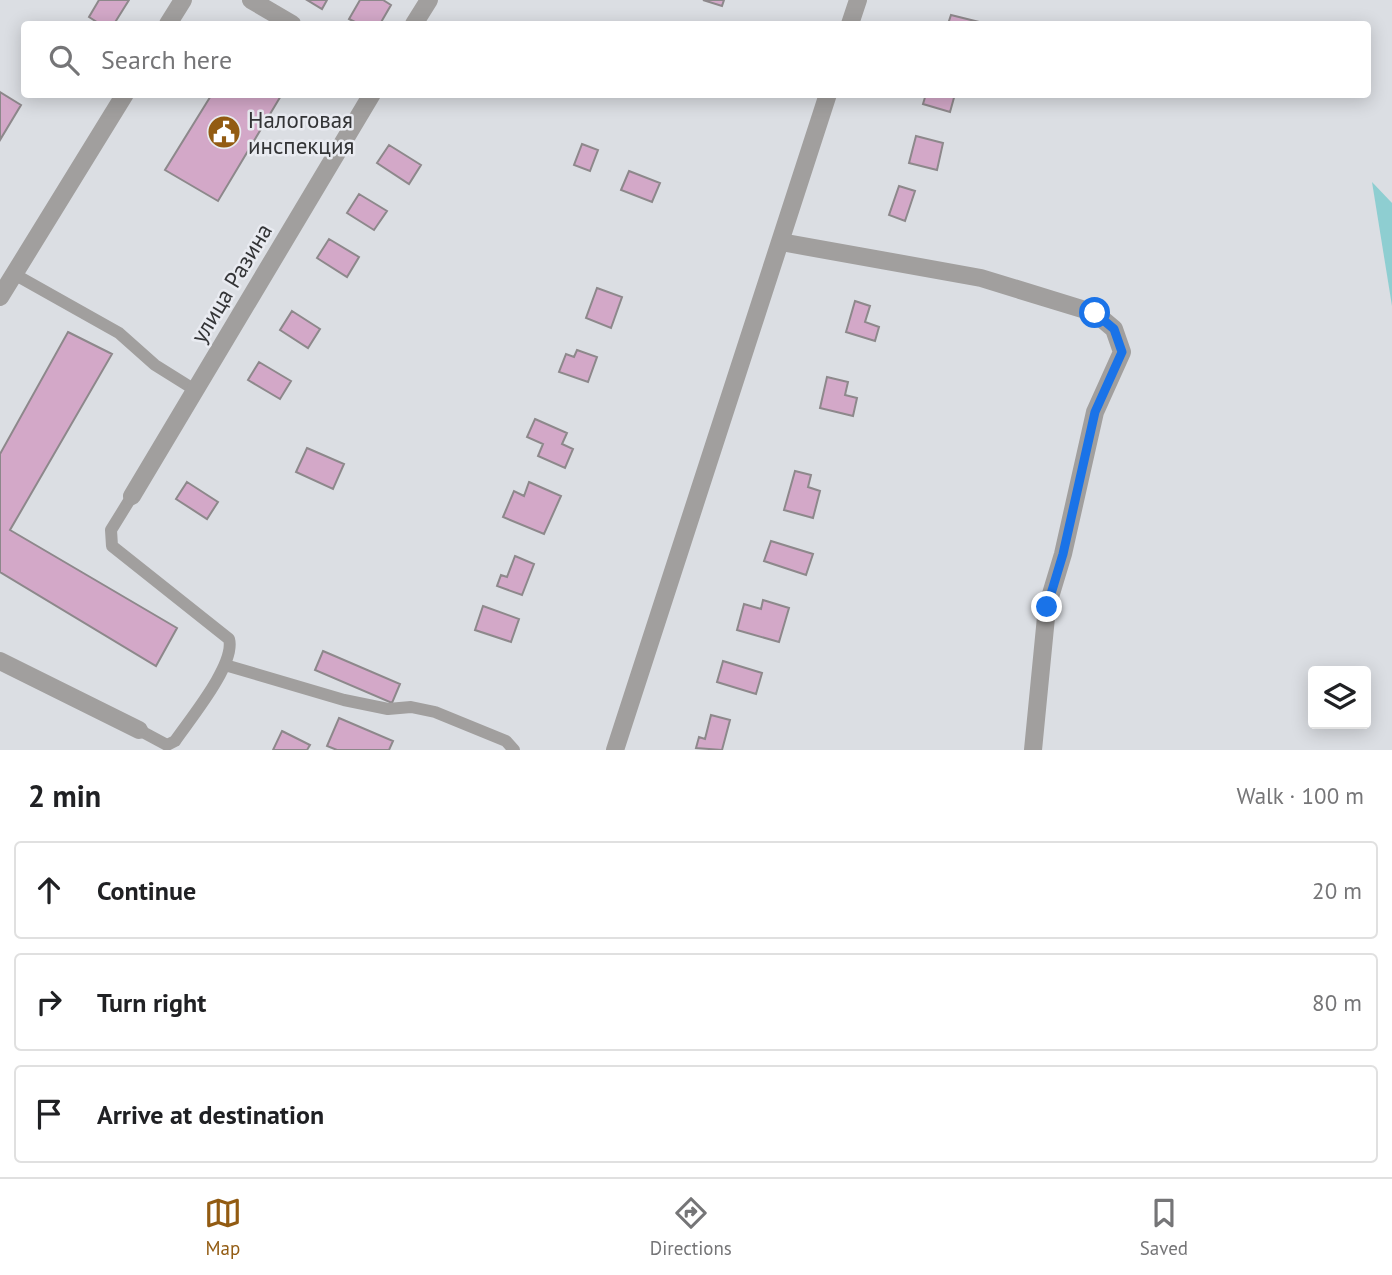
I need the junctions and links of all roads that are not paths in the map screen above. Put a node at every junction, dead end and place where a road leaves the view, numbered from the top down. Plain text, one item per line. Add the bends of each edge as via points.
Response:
1 (183, 0) edge
2 (251, 0) edge
3 (429, 0) edge
4 (858, 0) edge
5 (170, 21) edge
6 (287, 21) edge
7 (416, 21) edge
8 (851, 21) edge
9 (123, 98) edge
10 (370, 98) edge
11 (827, 98) edge
12 (781, 242) junction
13 (14, 274) junction
14 (0, 297) edge
15 (195, 390) junction
16 (132, 496) joint
17 (0, 661) edge
18 (225, 665) junction
19 (139, 730) joint
20 (514, 750) edge
21 (615, 750) edge
22 (1033, 750) edge

1 - 5 street
2 - 6 street
3 - 7 street
4 - 8 street
9 - 13 street
10 - 15 street, улица Разина
11 - 12 street
12 - 21 street
12 - 22 street via 981,278 1095,313 1114,329 1122,352 1091,425 1047,607
13 - 14 street
13 - 15 lane via 119,333 155,365
15 - 16 street, улица Разина
16 - 18 lane via 111,530 112,546 229,639 232,648
17 - 19 street
18 - 19 lane via 176,741 167,745
18 - 20 lane via 344,700 435,712 506,741

